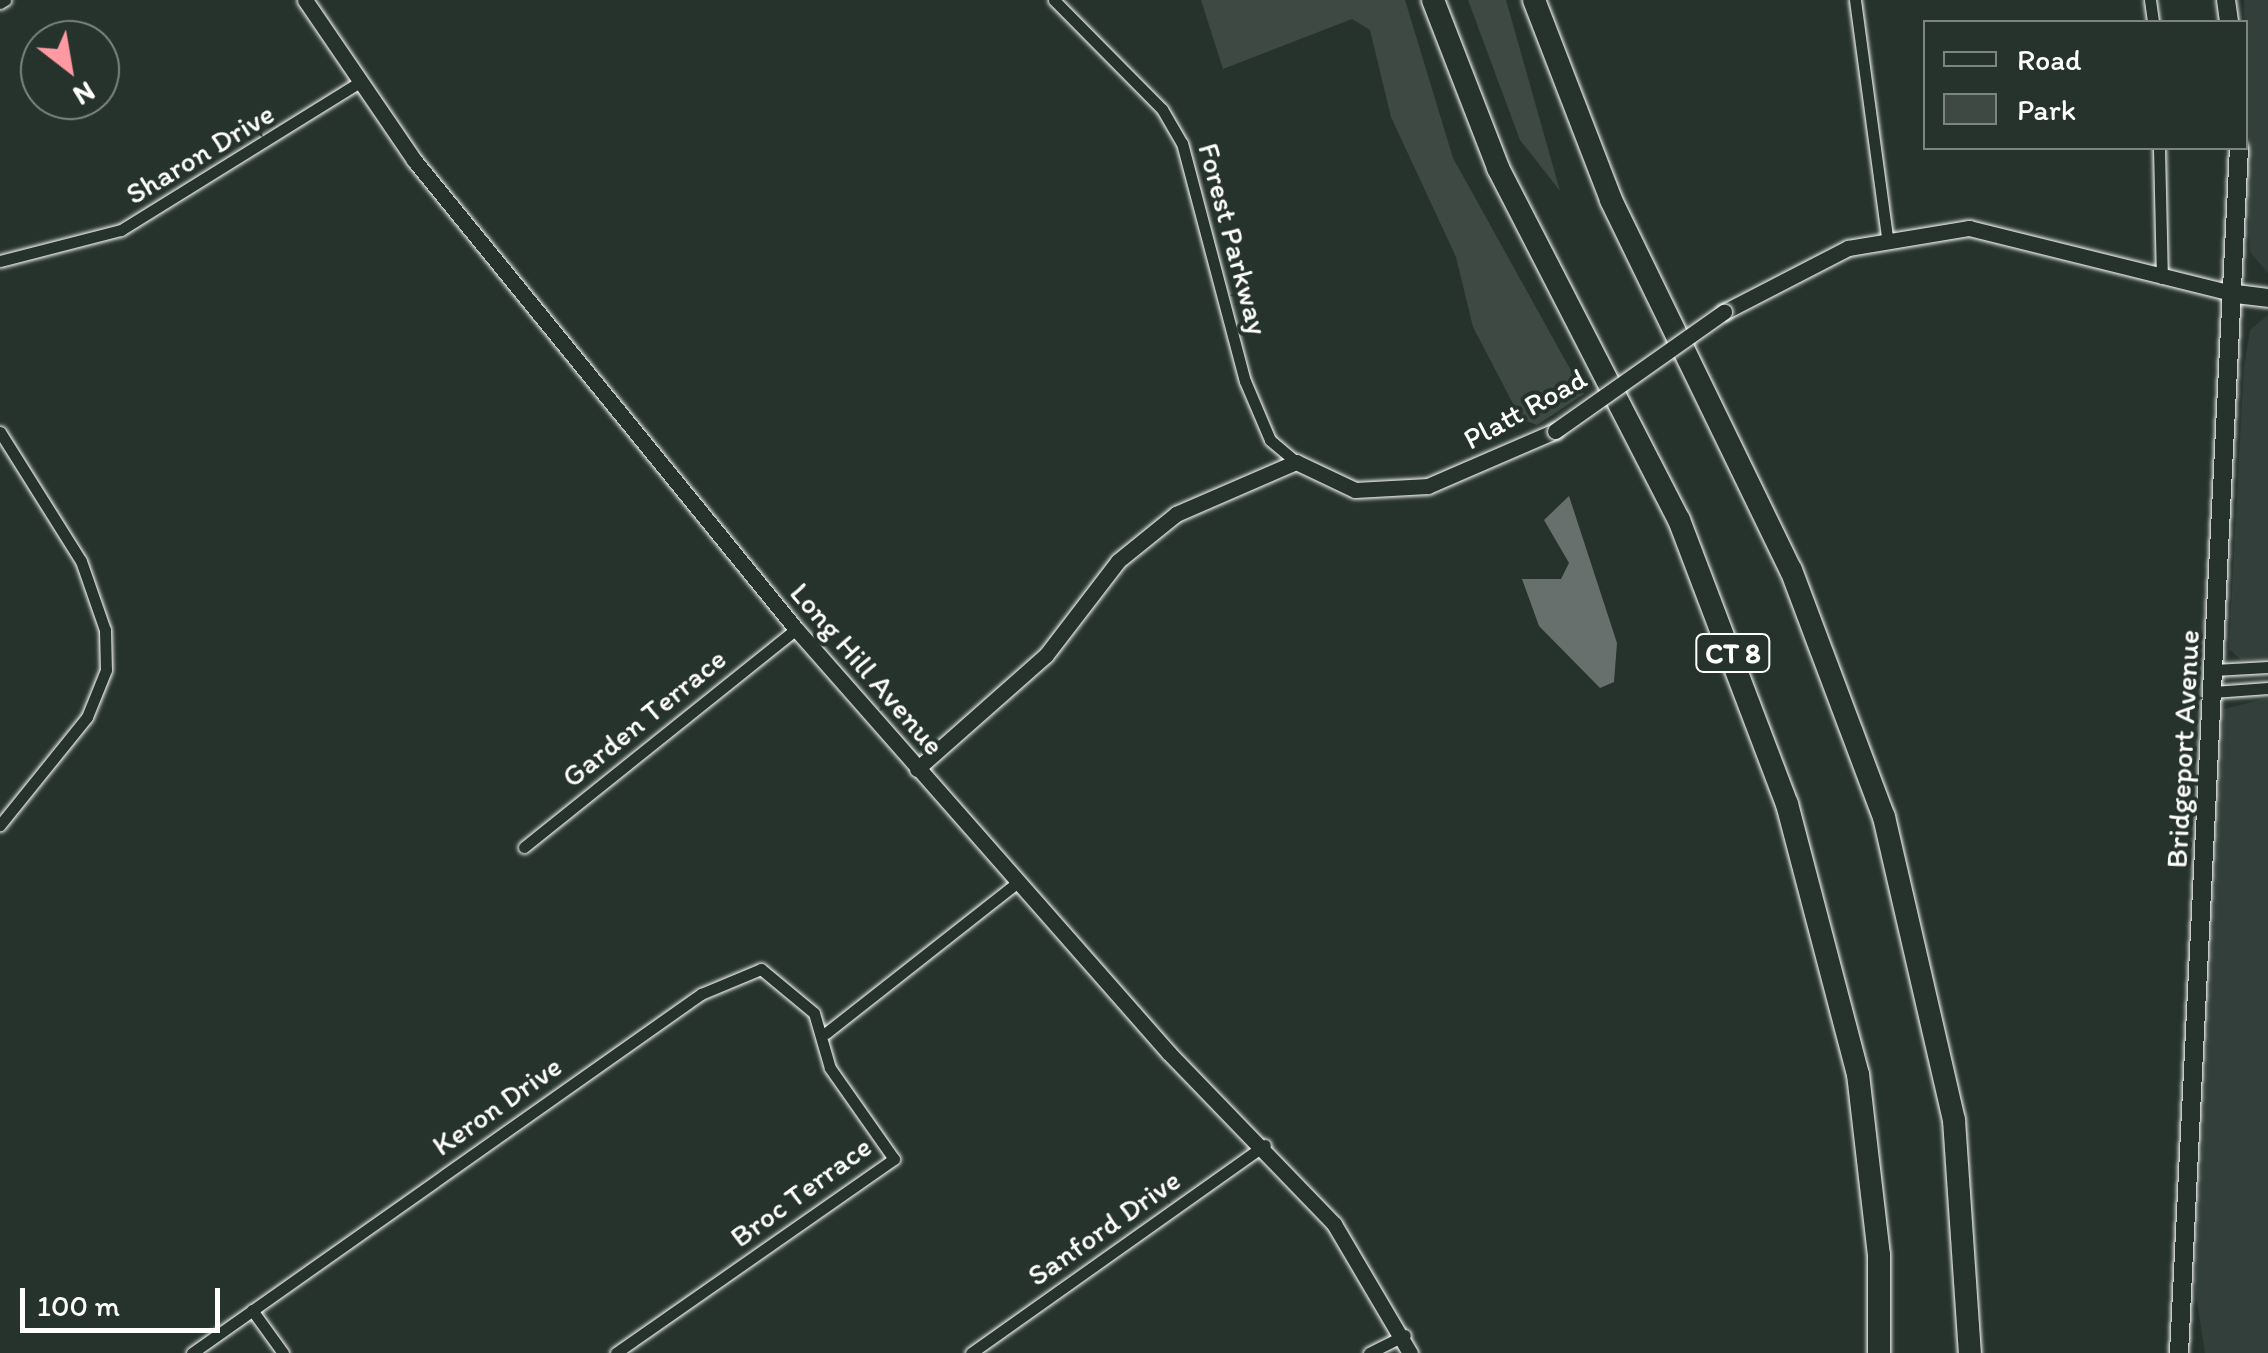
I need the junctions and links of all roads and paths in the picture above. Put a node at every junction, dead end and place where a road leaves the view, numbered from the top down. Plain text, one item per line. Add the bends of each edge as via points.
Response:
1 (305, 0) edge
2 (1054, 0) edge
3 (1433, 0) edge
4 (1534, 0) edge
5 (1855, 0) edge
6 (358, 83) junction
7 (2159, 150) edge
8 (2238, 150) edge
9 (1886, 237) junction
10 (0, 261) edge
11 (2162, 278) junction
12 (2236, 294) junction
13 (2268, 298) edge
14 (0, 432) edge
15 (1296, 462) junction
16 (796, 629) junction
17 (2268, 667) edge
18 (2214, 670) junction
19 (2268, 688) edge
20 (2213, 692) junction
21 (917, 770) junction
22 (0, 825) edge
23 (524, 847) dead end
24 (1018, 881) junction
25 (826, 1032) junction
26 (1266, 1144) junction
27 (252, 1310) junction
28 (1404, 1335) junction
29 (192, 1353) edge
30 (283, 1353) edge
31 (616, 1353) edge
32 (971, 1353) edge
33 (1369, 1353) edge
34 (1410, 1353) edge
35 (1879, 1353) edge
36 (1970, 1353) edge
37 (2179, 1353) edge

1 - 6 street, Long Hill Avenue
2 - 15 street, Forest Parkway via 1162,108 1182,143 1245,381 1270,440
3 - 35 highway, CT 8 via 1498,168 1679,520 1787,804 1858,1074 1879,1256
4 - 36 highway, CT 8 via 1612,200 1792,570 1884,817 1954,1120
5 - 9 street
6 - 10 street, Sharon Drive via 122,230
6 - 16 street, Long Hill Avenue
7 - 11 street
8 - 12 main road, Bridgeport Avenue
9 - 11 street, Platt Road via 1969,228
9 - 15 street, Platt Road, bridge via 1784,275 1555,431 1474,470 1394,492 1338,487
11 - 12 street, Platt Road
12 - 13 main road
12 - 18 main road, Bridgeport Avenue
14 - 22 street via 81,560 105,630 106,670 87,717
15 - 21 street via 1145,534 1046,655
16 - 21 street, Long Hill Avenue
16 - 23 street, Garden Terrace
17 - 18 street
18 - 20 main road, Bridgeport Avenue
19 - 20 street
20 - 37 main road, Bridgeport Avenue
21 - 24 street, Long Hill Avenue
24 - 25 street
24 - 26 street, Long Hill Avenue via 1169,1052
25 - 27 street, Keron Drive via 777,976 728,976
25 - 31 street, Broc Terrace via 830,1068 894,1159
26 - 28 street, Long Hill Avenue via 1334,1224
26 - 32 street, Sanford Drive
27 - 29 street, Keron Drive
27 - 30 street
28 - 33 street
28 - 34 street, Long Hill Avenue

